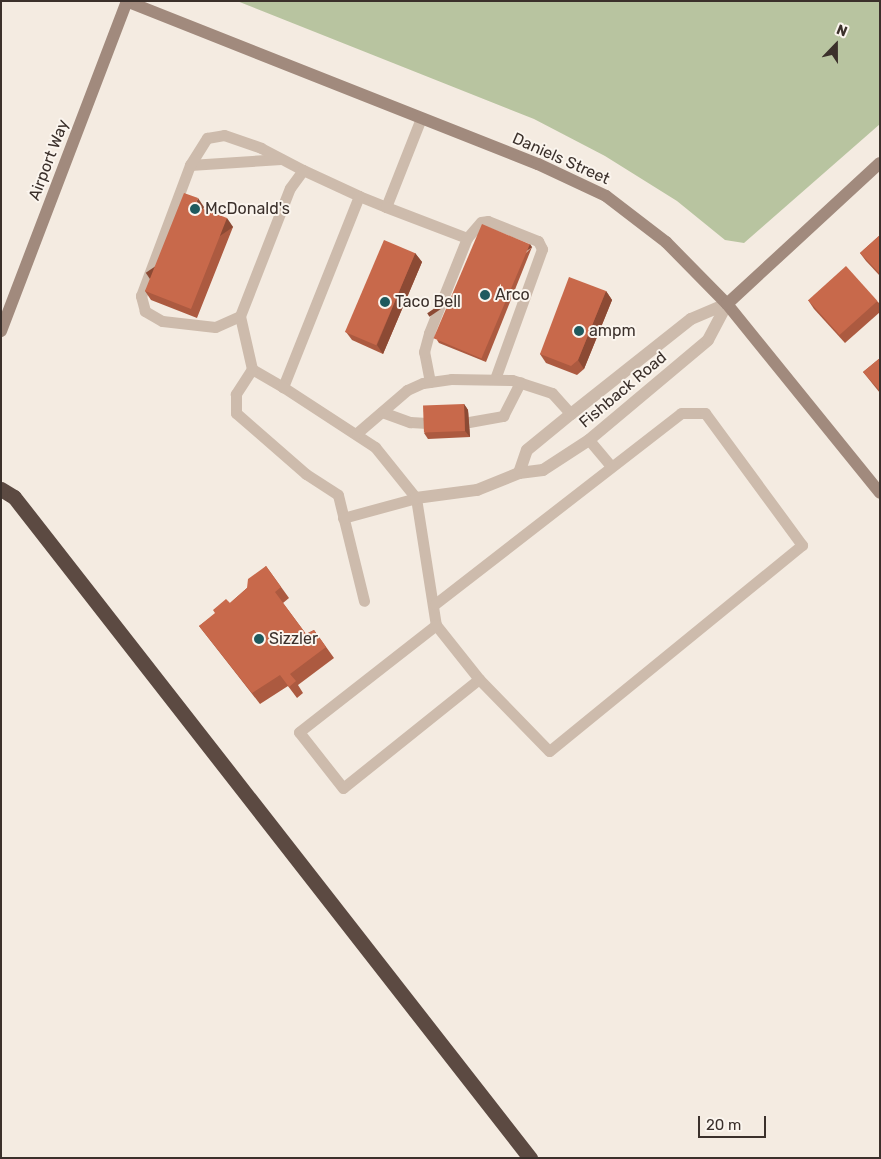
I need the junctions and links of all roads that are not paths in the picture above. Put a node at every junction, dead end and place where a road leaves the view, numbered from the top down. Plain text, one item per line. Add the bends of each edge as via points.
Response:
1 (127, 1) edge
2 (421, 118) junction
3 (281, 159) junction
4 (880, 163) edge
5 (190, 166) junction
6 (303, 170) junction
7 (359, 196) junction
8 (386, 207) junction
9 (467, 238) junction
10 (727, 304) junction
11 (240, 316) junction
12 (1, 331) edge
13 (252, 369) junction
14 (495, 379) junction
15 (430, 382) junction
16 (520, 382) junction
17 (283, 387) junction
18 (382, 412) junction
19 (571, 414) junction
20 (468, 422) dead end
21 (427, 423) edge
22 (357, 434) junction
23 (589, 440) junction
24 (611, 466) junction
25 (519, 473) junction
26 (1, 489) edge
27 (880, 493) edge
28 (416, 498) junction
29 (343, 518) junction
30 (364, 601) dead end
31 (435, 604) junction
32 (436, 625) junction
33 (479, 679) junction
34 (530, 1158) edge

1 - 2 street, Daniels Street
1 - 12 street, Airport Way
2 - 8 lane
2 - 10 street, Daniels Street via 538,164 606,196 666,242
3 - 5 lane
3 - 5 lane via 224,135 207,138
3 - 6 lane
4 - 10 street, Fishback Road
5 - 11 lane via 141,296 145,311 162,321 216,327
6 - 7 lane
6 - 11 lane via 290,188
7 - 8 lane
7 - 17 lane
8 - 9 lane
9 - 14 lane via 481,222 488,221 538,242 542,249
9 - 15 lane via 424,352
10 - 19 street, Fishback Road via 691,319
10 - 23 street, Fishback Road via 708,340
10 - 27 street, Daniels Street
11 - 13 lane
13 - 17 lane
13 - 29 lane via 236,394 236,413 306,474 338,495
14 - 15 lane
14 - 16 lane
15 - 18 lane via 407,390
16 - 19 lane via 552,393
16 - 20 lane via 504,416
17 - 22 lane
18 - 21 lane via 410,422
18 - 22 lane
19 - 25 street, Fishback Road via 527,450
22 - 28 lane via 374,447
23 - 24 lane
23 - 25 street, Fishback Road via 543,470
24 - 31 lane
24 - 33 lane via 681,412 705,413 802,545 549,751
25 - 28 street, Fishback Road via 477,490
26 - 34 highway via 14,497
28 - 29 lane
28 - 31 lane
29 - 30 lane
31 - 32 lane
32 - 33 lane
32 - 33 lane via 299,732 343,788

